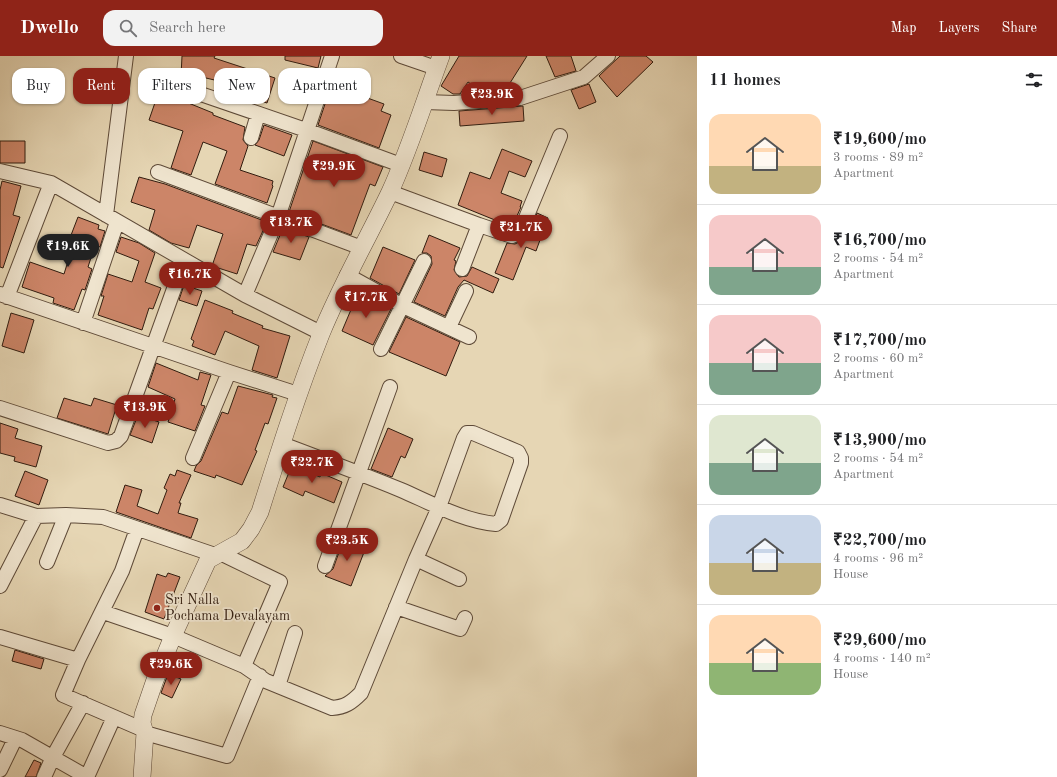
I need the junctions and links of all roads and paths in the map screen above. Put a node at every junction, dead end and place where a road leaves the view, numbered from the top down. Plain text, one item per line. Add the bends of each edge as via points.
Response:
1 (126, 56) edge
2 (332, 56) edge
3 (401, 56) edge
4 (608, 56) edge
5 (438, 62) edge
6 (206, 96) edge
7 (425, 102) junction
8 (258, 114) junction
9 (306, 130) junction
10 (560, 136) dead end
11 (251, 138) dead end
12 (401, 165) junction
13 (0, 171) edge
14 (158, 172) dead end
15 (51, 183) junction
16 (390, 192) junction
17 (278, 217) junction
18 (112, 218) junction
19 (479, 225) junction
20 (362, 248) junction
21 (184, 261) junction
22 (424, 261) dead end
23 (462, 269) dead end
24 (347, 275) junction
25 (466, 291) dead end
26 (3, 295) edge
27 (245, 295) junction
28 (403, 306) junction
29 (83, 323) junction
30 (449, 328) junction
31 (321, 333) junction
32 (469, 337) dead end
33 (154, 346) junction
34 (382, 350) dead end
35 (229, 372) junction
36 (390, 387) dead end
37 (298, 394) junction
38 (0, 408) edge
39 (282, 444) junction
40 (193, 458) dead end
41 (358, 472) junction
42 (0, 505) edge
43 (439, 506) junction
44 (66, 515) junction
45 (36, 516) junction
46 (137, 529) junction
47 (217, 554) junction
48 (416, 559) junction
49 (47, 562) dead end
50 (325, 566) dead end
51 (459, 579) dead end
52 (0, 586) edge
53 (396, 607) junction
54 (103, 612) junction
55 (465, 618) dead end
56 (295, 633) dead end
57 (173, 636) junction
58 (0, 637) edge
59 (78, 660) junction
60 (244, 666) junction
61 (260, 676) junction
62 (278, 686) junction
63 (84, 703) junction
64 (114, 717) junction
65 (145, 731) junction
66 (0, 733) edge
67 (15, 740) junction
68 (53, 757) junction
69 (0, 770) edge
70 (85, 776) edge
71 (44, 777) edge
72 (142, 777) edge

1 - 18 street
2 - 9 street
3 - 5 street
4 - 7 street via 584,77 520,98 454,103
5 - 7 street
6 - 8 street
7 - 12 street
8 - 9 street
8 - 11 street
9 - 12 street
9 - 17 street
10 - 19 street via 521,230 512,236
12 - 16 street
13 - 15 street
14 - 17 street
15 - 18 street
15 - 26 street
16 - 19 street
16 - 20 street
17 - 20 street
17 - 27 street
18 - 21 street
18 - 29 street
19 - 23 street
20 - 24 street
21 - 27 street
21 - 33 street
22 - 28 street
24 - 28 street
24 - 31 street
25 - 30 street
26 - 29 street
27 - 31 street
28 - 30 street
28 - 34 street
29 - 33 street
30 - 32 street
31 - 37 street
33 - 35 street
33 - 38 street via 121,436 116,441 108,442
35 - 37 street
35 - 40 street
36 - 41 street
37 - 39 street
39 - 41 street
39 - 47 street via 260,512 251,529 242,541
41 - 43 street
41 - 50 street
42 - 45 street
43 - 43 street via 496,524 501,520 521,463 518,452 467,433
43 - 48 street
44 - 45 street
44 - 46 street via 104,517
44 - 49 street
45 - 52 street
46 - 47 street
46 - 54 street via 122,571
47 - 57 street via 208,560
47 - 60 street via 280,582
48 - 51 street
48 - 53 street
53 - 55 street via 460,629
53 - 62 street via 361,693 351,704 342,708 332,708
54 - 57 street
54 - 59 street
56 - 62 street
57 - 60 street
57 - 65 street via 154,680 143,715
58 - 59 street
59 - 63 street via 63,695
60 - 61 street
61 - 62 street
61 - 65 street via 227,756
63 - 64 street
63 - 68 street
64 - 65 street
64 - 70 street
65 - 72 street
66 - 67 street
67 - 68 street via 22,740
67 - 69 street
68 - 70 street
68 - 71 street

